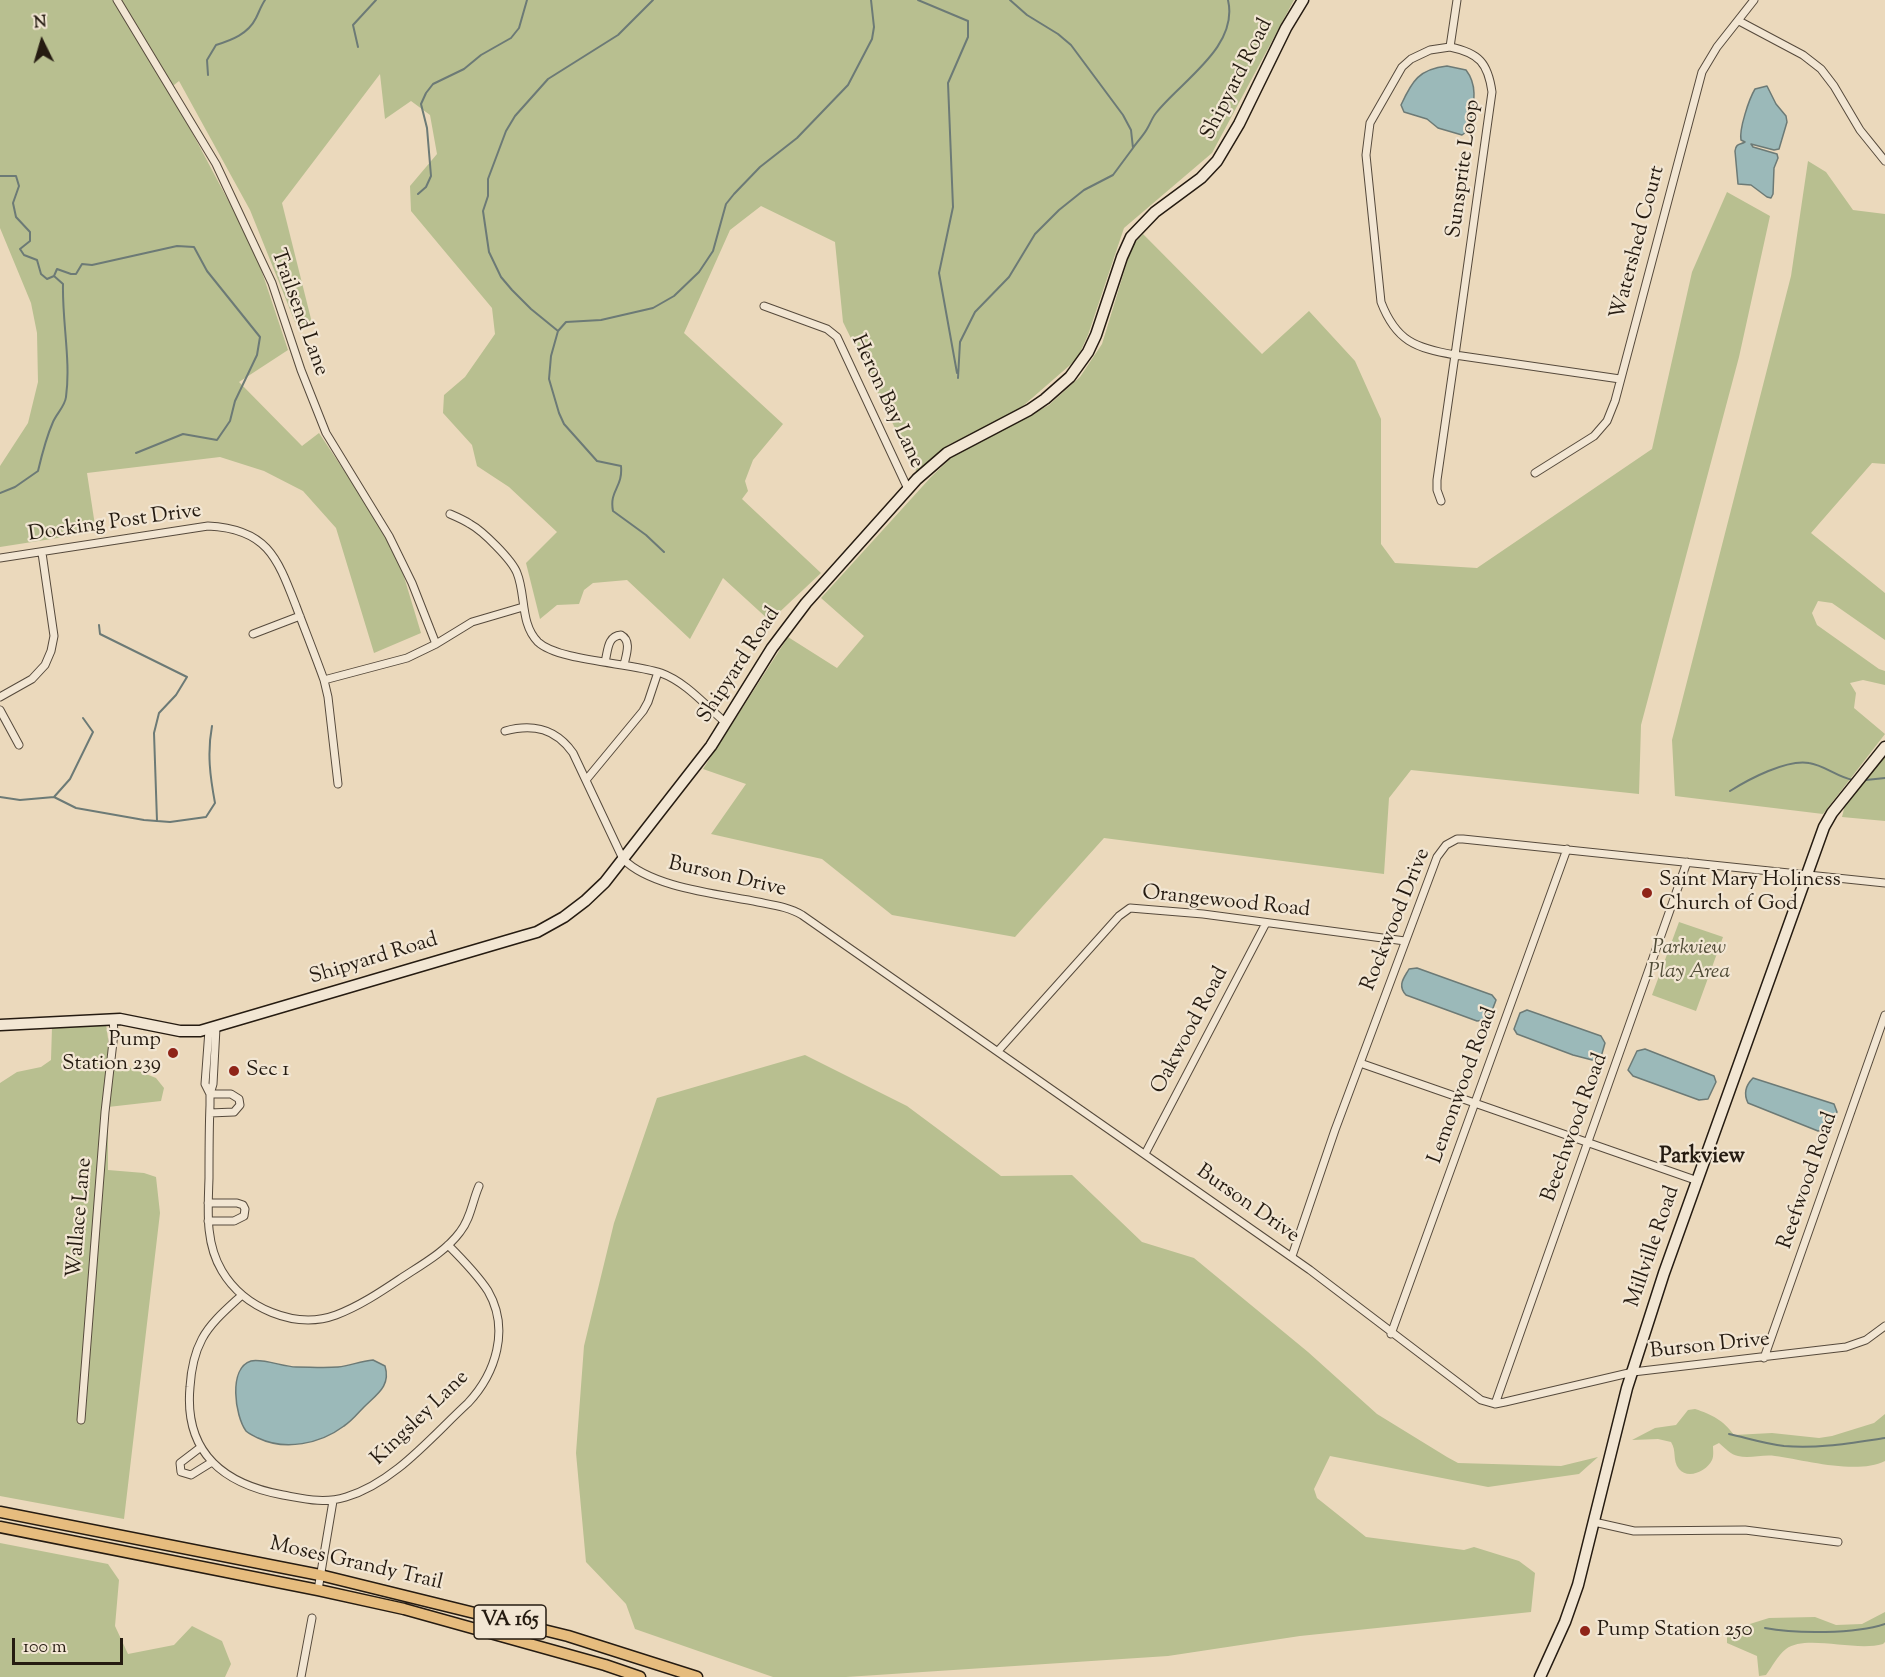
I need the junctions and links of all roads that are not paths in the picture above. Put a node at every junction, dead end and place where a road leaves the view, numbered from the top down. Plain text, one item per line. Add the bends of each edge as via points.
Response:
1 (117, 0) edge
2 (1304, 0) edge
3 (1457, 0) edge
4 (1754, 0) edge
5 (1739, 21) junction
6 (1450, 47) junction
7 (1885, 161) edge
8 (764, 306) dead end
9 (1455, 355) junction
10 (1620, 379) junction
11 (1535, 473) dead end
12 (908, 489) junction
13 (1441, 501) dead end
14 (450, 514) dead end
15 (42, 553) junction
16 (0, 558) edge
17 (523, 607) junction
18 (300, 615) junction
19 (253, 634) dead end
20 (436, 644) junction
21 (605, 662) junction
22 (624, 665) junction
23 (658, 672) junction
24 (324, 680) junction
25 (0, 697) edge
26 (0, 710) edge
27 (726, 723) junction
28 (505, 731) dead end
29 (19, 745) dead end
30 (1885, 747) edge
31 (586, 780) junction
32 (338, 784) dead end
33 (1567, 849) junction
34 (623, 860) junction
35 (1687, 862) junction
36 (1807, 874) junction
37 (1885, 883) edge
38 (1266, 923) junction
39 (1405, 940) junction
40 (1885, 1015) edge
41 (113, 1019) junction
42 (0, 1025) edge
43 (212, 1029) junction
44 (998, 1051) junction
45 (1360, 1063) junction
46 (210, 1094) junction
47 (1475, 1103) junction
48 (210, 1113) junction
49 (1588, 1142) junction
50 (1145, 1154) junction
51 (1698, 1181) junction
52 (479, 1186) dead end
53 (208, 1203) junction
54 (208, 1221) junction
55 (448, 1245) junction
56 (1292, 1256) junction
57 (242, 1295) junction
58 (1885, 1326) edge
59 (1391, 1334) junction
60 (1764, 1358) junction
61 (1633, 1372) junction
62 (1495, 1404) junction
63 (81, 1420) dead end
64 (201, 1447) junction
65 (212, 1462) junction
66 (333, 1501) junction
67 (0, 1512) edge
68 (1594, 1522) junction
69 (0, 1527) edge
70 (1838, 1542) dead end
71 (320, 1575) junction
72 (318, 1590) junction
73 (312, 1618) dead end
74 (301, 1677) edge
75 (640, 1677) edge
76 (697, 1677) edge
77 (1540, 1677) edge

1 - 20 street, Trailsend Lane via 216,164 272,282 326,433 389,536
2 - 12 street, Shipyard Road via 1222,155 1209,171 1155,212 1131,237 1096,335 1075,371 1029,410 947,453
3 - 6 street
4 - 5 street, Watershed Court
5 - 7 street via 1813,62
5 - 10 street, Watershed Court via 1702,72
6 - 9 street, Sunsprite Loop via 1466,50 1487,67 1492,92
6 - 9 street via 1418,54 1402,67 1370,123 1366,155 1385,313 1395,330 1408,341 1431,351
8 - 12 street, Heron Bay Lane via 834,334
9 - 10 street
9 - 13 street, Sunsprite Loop via 1437,480
10 - 11 street, Watershed Court via 1608,421 1594,436
12 - 27 street, Shipyard Road via 806,603 772,648
14 - 17 street via 477,529 513,566
15 - 16 street, Docking Post Drive
15 - 18 street, Docking Post Drive via 208,526 229,527 256,539 277,560
15 - 25 street via 54,636 51,651 32,679
17 - 20 street via 472,622
17 - 21 street via 539,643 548,649
18 - 19 street
18 - 24 street, Docking Post Drive
20 - 24 street via 407,658
21 - 22 street
21 - 22 street via 611,639 621,634 628,643
22 - 23 street
23 - 27 street via 678,682
23 - 31 street via 643,711
24 - 32 street, Docking Post Drive
26 - 29 street
27 - 34 street, Shipyard Road
28 - 31 street via 528,726 548,730 573,753
30 - 36 street, Millville Road via 1827,821
31 - 34 street
33 - 35 street, Rockwood Drive
33 - 39 street, Rockwood Drive via 1463,839 1450,842 1437,857
33 - 47 street, Lemonwood Road
34 - 43 street, Shipyard Road via 585,901 537,932
34 - 44 street, Burson Drive via 659,880 796,911
35 - 36 street, Rockwood Drive
35 - 49 street, Beechwood Road
36 - 37 street, Rockwood Drive
36 - 51 street, Millville Road
38 - 39 street, Orangewood Road
38 - 44 street, Orangewood Road via 1138,908 1125,911
38 - 50 street, Oakwood Road
39 - 45 street, Rockwood Drive
40 - 60 street, Reefwood Road
41 - 42 street, Shipyard Road
41 - 43 street, Shipyard Road via 188,1032
41 - 63 street, Wallace Lane
43 - 46 street
44 - 50 street, Burson Drive
45 - 47 street
45 - 56 street, Rockwood Drive
46 - 48 street
46 - 48 street via 234,1095 240,1102 234,1112
47 - 49 street
47 - 59 street, Lemonwood Road
48 - 53 street
49 - 51 street
49 - 62 street, Beechwood Road
50 - 56 street, Burson Drive
51 - 61 street, Millville Road
52 - 55 street via 470,1218
53 - 54 street
53 - 54 street via 237,1203 245,1209 239,1220
54 - 57 street via 212,1248 221,1270
55 - 57 street via 364,1302 335,1316 302,1320 276,1314
55 - 66 street, Kingsley Lane via 479,1278 494,1305 499,1335 492,1370 468,1403 396,1469 375,1485
56 - 59 street, Burson Drive
57 - 64 street, Kingsley Lane via 202,1338 196,1353 189,1407
58 - 60 street, Burson Drive via 1852,1346
59 - 62 street, Burson Drive via 1481,1400
60 - 61 street, Burson Drive
61 - 62 street, Burson Drive
61 - 68 street, Millville Road
64 - 65 street, Kingsley Lane
64 - 65 street via 180,1463 181,1472 191,1475
65 - 66 street, Kingsley Lane via 249,1487 320,1502
66 - 71 street
67 - 71 main road, Moses Grandy Trail / VA 165
68 - 70 street via 1634,1531 1745,1530
68 - 77 street, Millville Road via 1565,1623
69 - 72 main road, Moses Grandy Trail / VA 165
71 - 72 street
71 - 76 main road, Moses Grandy Trail / VA 165 via 568,1636
72 - 75 main road, Moses Grandy Trail / VA 165 via 404,1609
73 - 74 street

